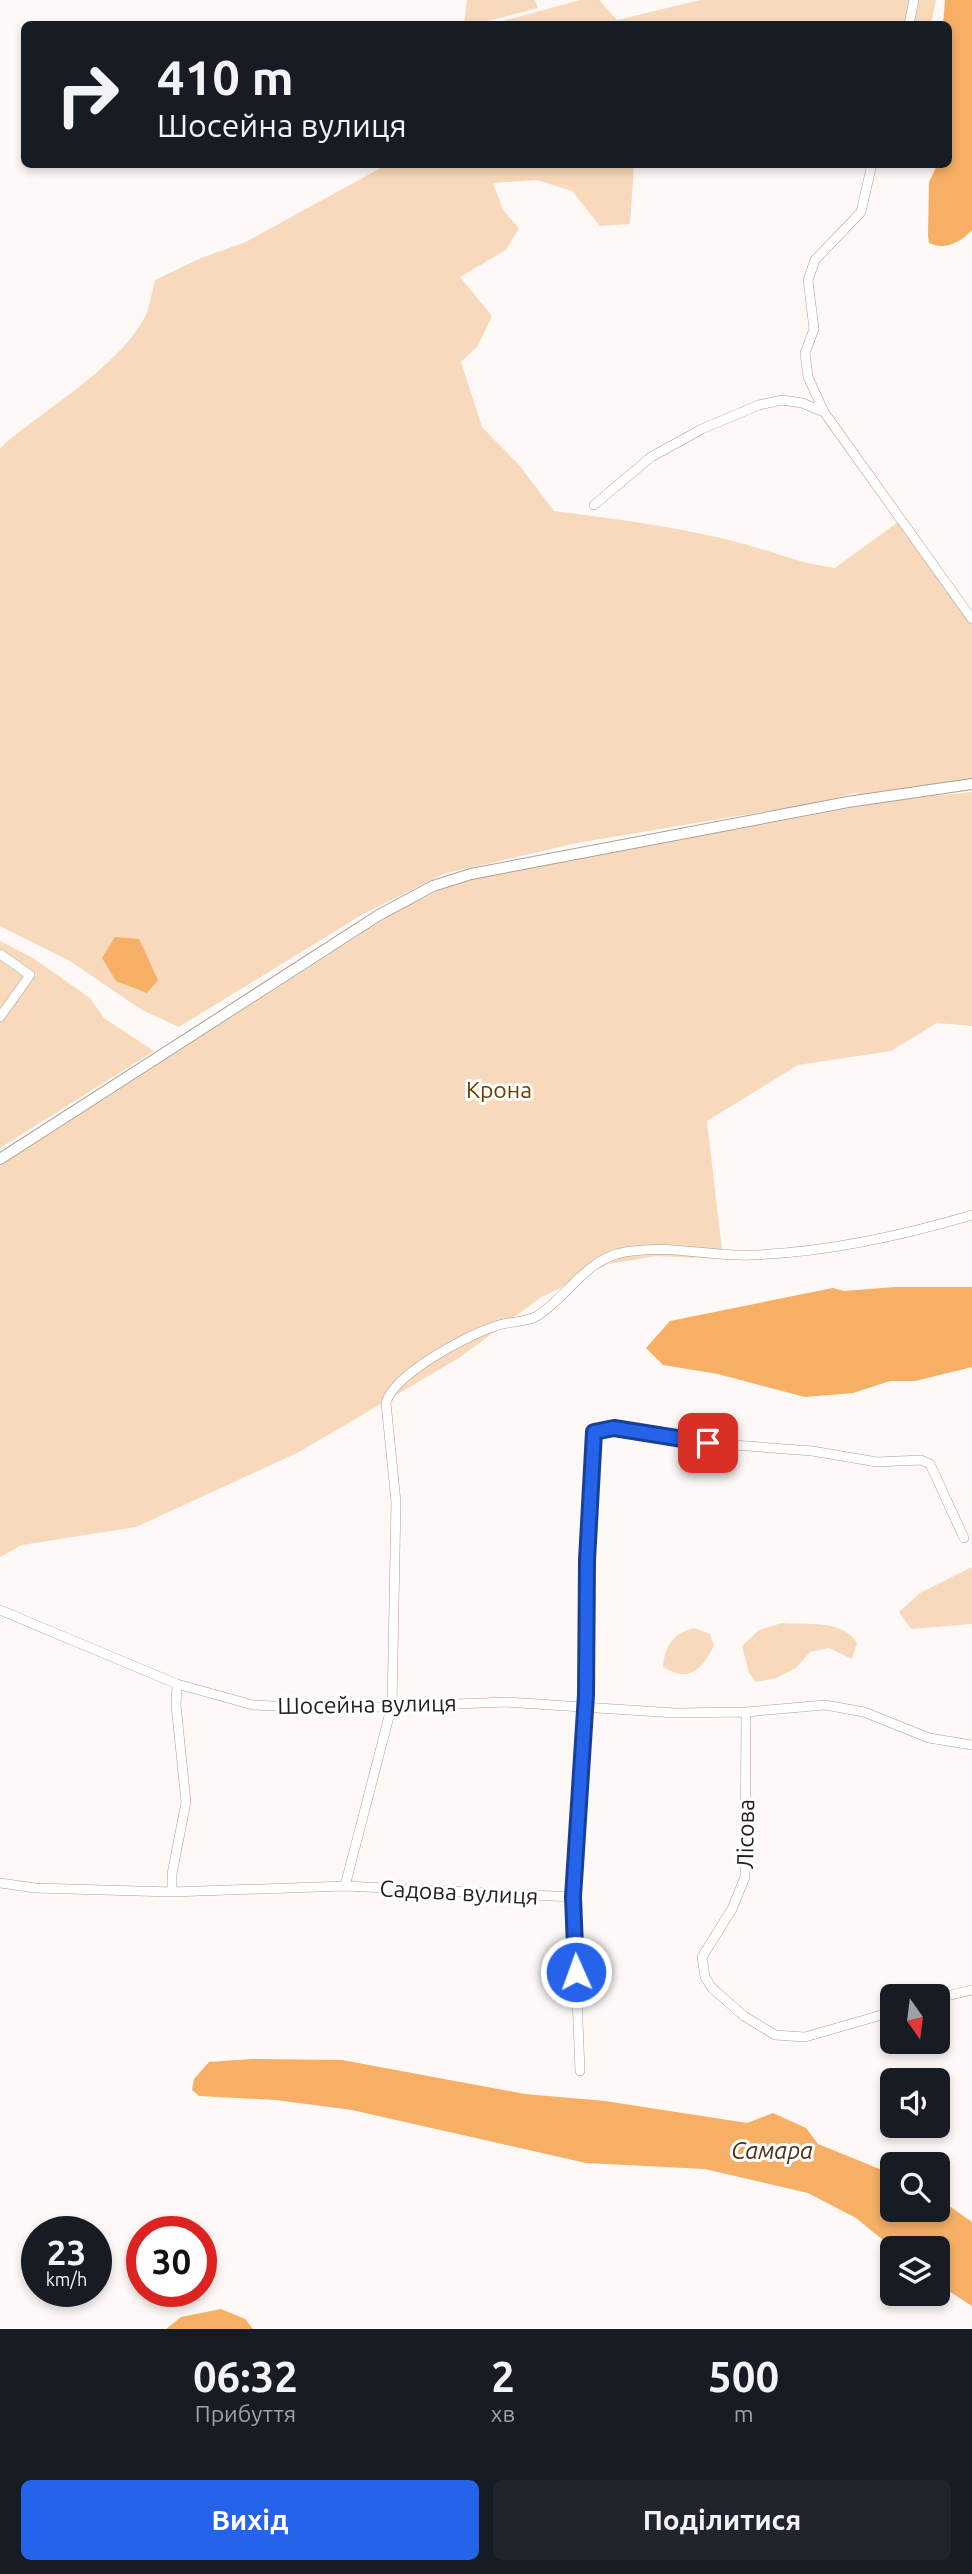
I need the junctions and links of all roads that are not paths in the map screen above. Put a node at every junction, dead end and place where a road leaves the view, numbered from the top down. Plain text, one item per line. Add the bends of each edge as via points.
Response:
1 (914, 0) edge
2 (910, 21) edge
3 (871, 168) edge
4 (824, 412) junction
5 (594, 505) dead end
6 (972, 619) edge
7 (972, 784) edge
8 (0, 954) edge
9 (0, 1017) edge
10 (0, 1159) edge
11 (972, 1215) edge
12 (964, 1538) dead end
13 (0, 1610) edge
14 (177, 1684) junction
15 (392, 1705) junction
16 (584, 1708) junction
17 (746, 1713) junction
18 (972, 1745) edge
19 (0, 1883) edge
20 (345, 1886) junction
21 (172, 1892) junction
22 (573, 1897) junction
23 (972, 1990) edge
24 (950, 1995) edge
25 (880, 2015) edge
26 (580, 2071) dead end

1 - 2 street
3 - 4 street via 861,212 815,260 808,280 814,328 805,353 808,377
4 - 5 street via 802,402 759,405 651,457
4 - 6 street
7 - 10 street via 848,802 544,859 433,886 379,915
8 - 9 street via 30,975
11 - 15 street, Садова вулиця via 848,1245 752,1255 662,1249 605,1257 535,1318 473,1334 389,1392 386,1403 396,1503
12 - 16 street via 930,1464 921,1460 877,1462 614,1428 594,1432
13 - 14 street, Шосейна вулиця
14 - 15 street, Шосейна вулиця via 253,1705 330,1709
14 - 21 street via 186,1802
15 - 16 street, Шосейна вулиця via 506,1702
15 - 20 street, Садова вулиця
16 - 17 street, Шосейна вулиця
16 - 22 street
17 - 18 street, Шосейна вулиця via 825,1705 873,1715 929,1738
17 - 25 street, Лісова via 746,1877 702,1957 705,1977 744,2016 775,2035 805,2037
19 - 21 street, Садова вулиця
20 - 21 street, Садова вулиця
20 - 22 street, Садова вулиця
22 - 26 street
23 - 24 street

